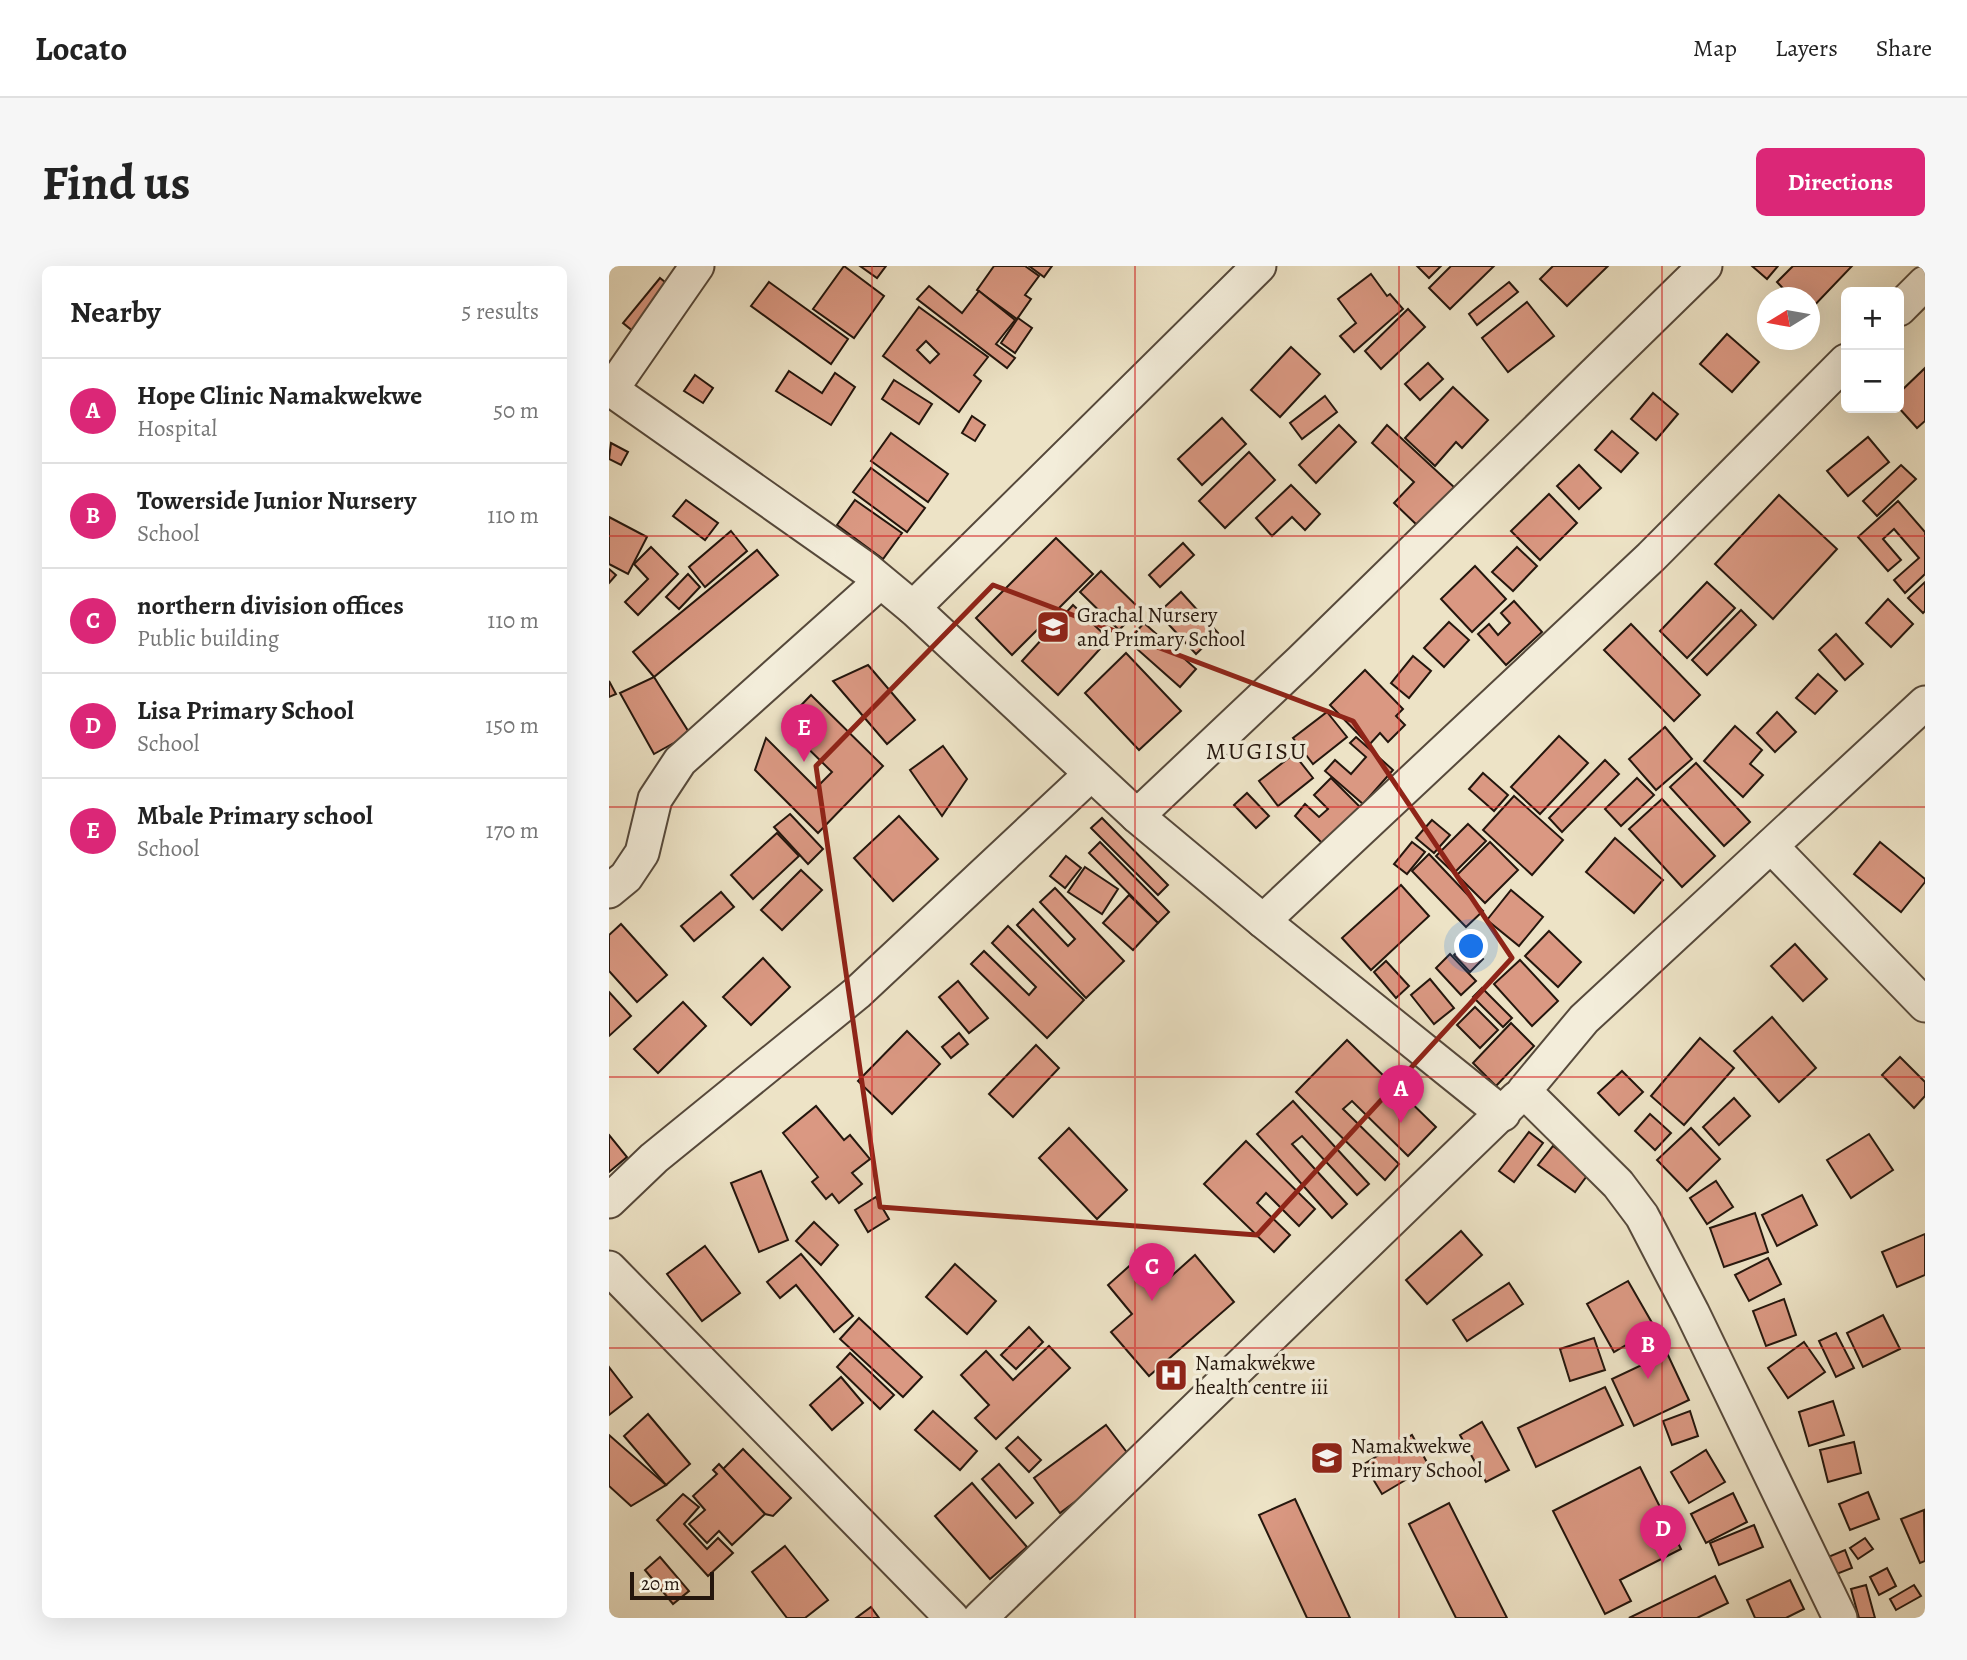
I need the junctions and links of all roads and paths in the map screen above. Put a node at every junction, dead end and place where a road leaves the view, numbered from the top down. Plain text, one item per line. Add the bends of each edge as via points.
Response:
1 (697, 266) edge
2 (1259, 266) edge
3 (1705, 266) edge
4 (1925, 283) edge
5 (1904, 304) edge
6 (1841, 367) edge
7 (610, 389) edge
8 (880, 582) junction
9 (913, 608) junction
10 (1925, 703) edge
11 (1091, 774) junction
12 (1137, 816) junction
13 (1771, 846) junction
14 (609, 891) edge
15 (1263, 921) junction
16 (1925, 1005) edge
17 (1513, 1103) junction
18 (609, 1200) edge
19 (609, 1268) edge
20 (952, 1618) edge
21 (980, 1618) edge
22 (1840, 1618) edge

1 - 7 street
2 - 9 street
3 - 12 street
4 - 5 street
6 - 15 street via 1651,557
7 - 8 street
8 - 9 street
8 - 14 street via 680,761 655,799 642,853 626,877
9 - 11 street
10 - 13 street
11 - 12 street
11 - 18 street via 857,993
12 - 15 street
13 - 16 street
13 - 17 street via 1584,1019
15 - 17 street
17 - 21 street
17 - 22 street via 1618,1184 1642,1216
19 - 20 street

